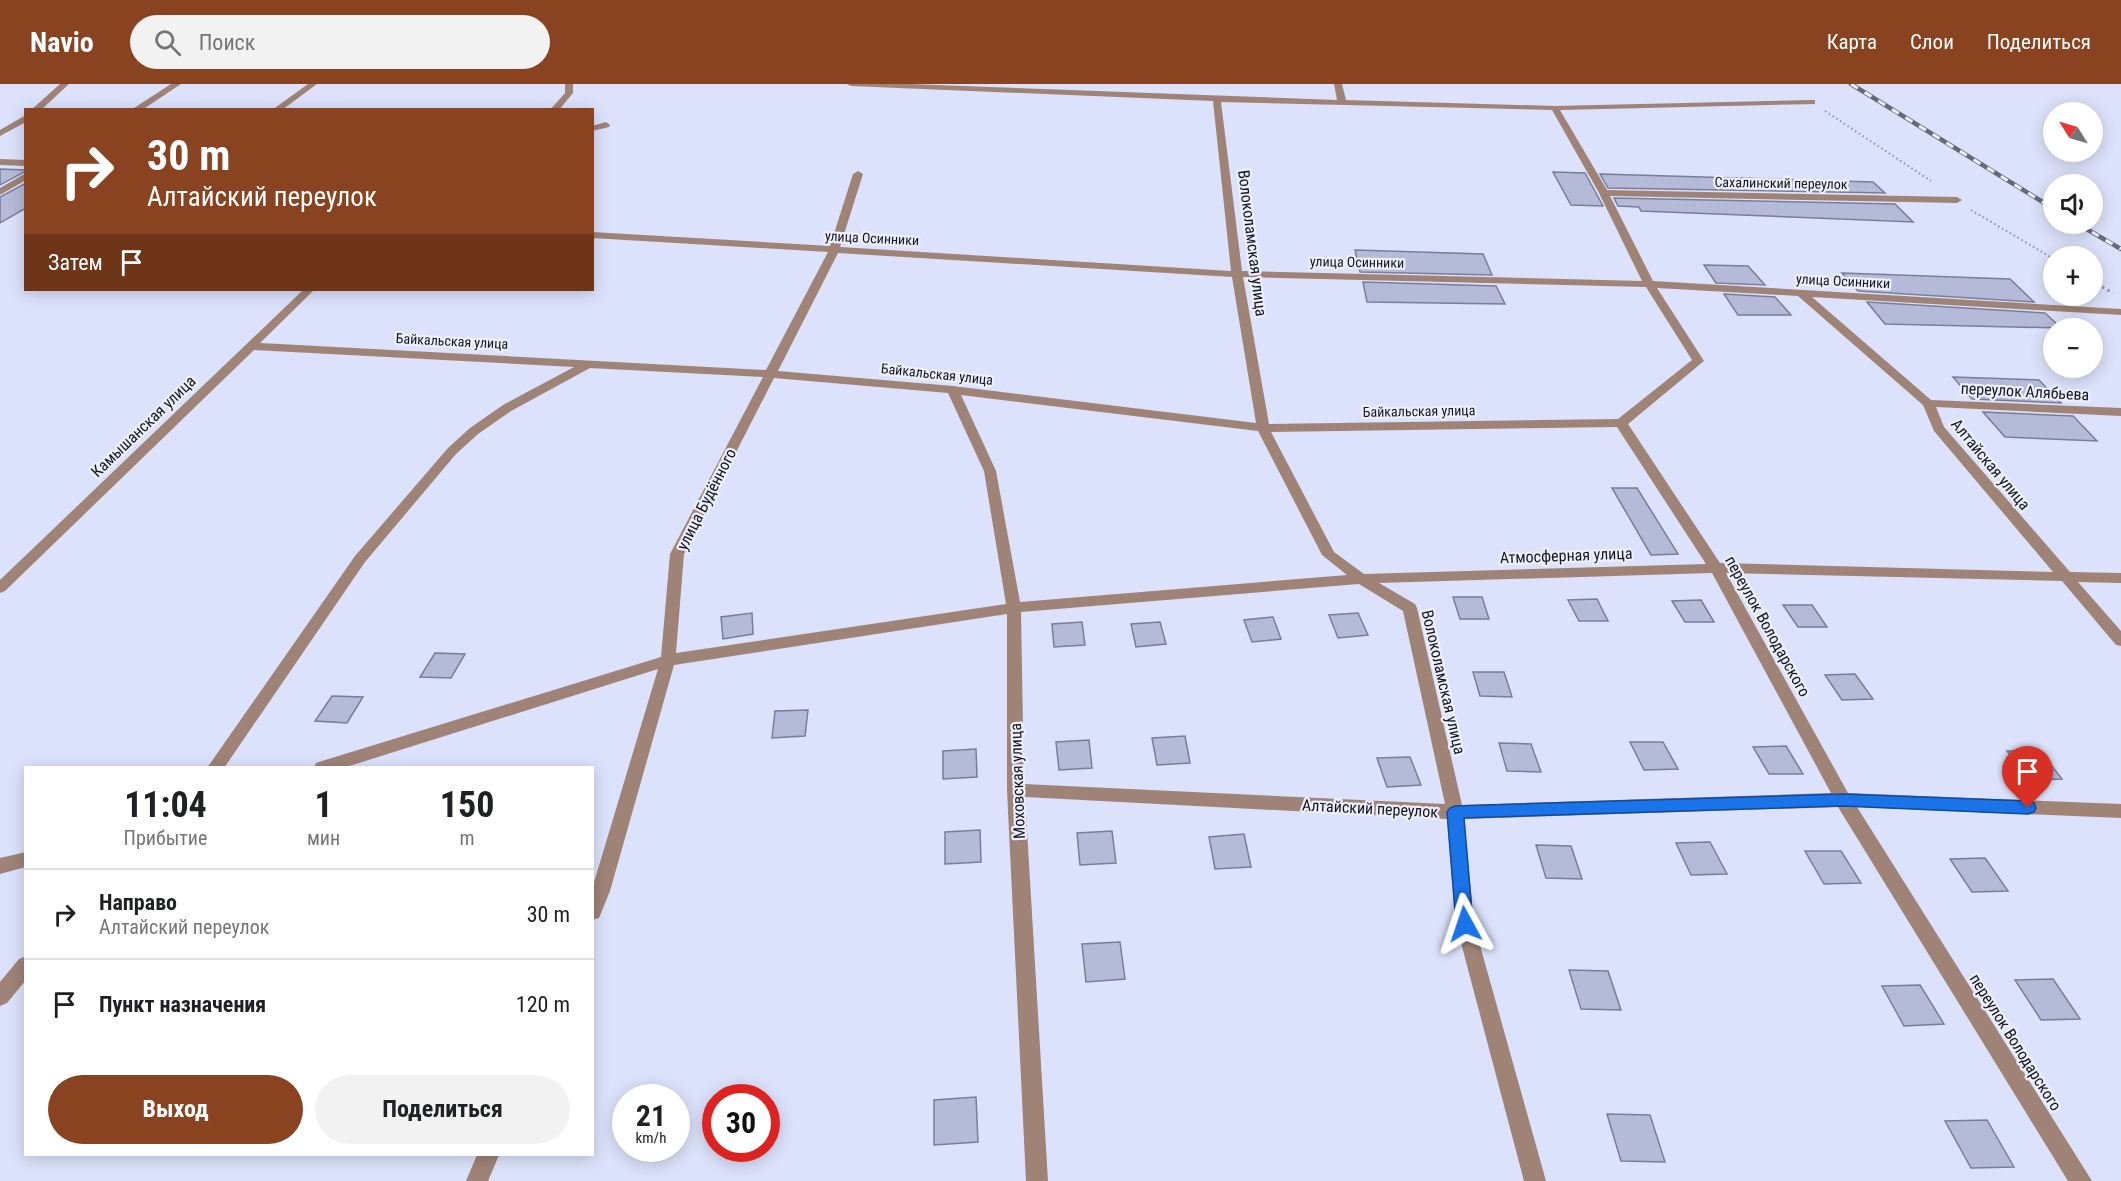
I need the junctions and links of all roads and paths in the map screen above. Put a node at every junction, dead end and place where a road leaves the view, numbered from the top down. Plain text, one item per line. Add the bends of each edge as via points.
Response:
1 (65, 84) edge
2 (177, 84) edge
3 (313, 84) edge
4 (569, 84) edge
5 (851, 84) edge
6 (1338, 84) edge
7 (966, 86) edge
8 (1217, 99) junction
9 (1342, 102) junction
10 (1812, 102) joint
11 (37, 108) edge
12 (138, 108) edge
13 (279, 108) edge
14 (556, 108) edge
15 (1555, 108) junction
16 (24, 119) edge
17 (606, 124) dead end
18 (594, 128) edge
19 (0, 133) edge
20 (0, 162) edge
21 (24, 163) edge
22 (858, 174) dead end
23 (24, 177) edge
24 (0, 192) edge
25 (1604, 193) junction
26 (1957, 200) junction
27 (594, 235) edge
28 (834, 251) junction
29 (2043, 253) edge
30 (1237, 274) junction
31 (1649, 284) junction
32 (2103, 288) edge
33 (308, 291) edge
34 (1802, 294) junction
35 (2121, 297) edge
36 (2121, 312) edge
37 (249, 346) junction
38 (591, 363) junction
39 (769, 374) junction
40 (953, 390) junction
41 (1928, 403) junction
42 (2121, 412) edge
43 (1621, 423) junction
44 (1263, 428) junction
45 (1716, 568) junction
46 (2067, 578) junction
47 (2121, 578) edge
48 (1361, 579) junction
49 (0, 588) edge
50 (1014, 608) junction
51 (2121, 641) edge
52 (668, 660) junction
53 (216, 766) edge
54 (328, 766) edge
55 (1016, 790) junction
56 (1843, 800) junction
57 (1455, 812) junction
58 (2121, 812) edge
59 (24, 860) edge
60 (0, 866) edge
61 (594, 907) edge
62 (24, 967) edge
63 (0, 997) edge
64 (488, 1156) edge
65 (477, 1181) edge
66 (1037, 1181) edge
67 (1535, 1181) edge
68 (2081, 1181) edge

1 - 11 street
2 - 12 street
3 - 13 street
4 - 14 street via 569,93
5 - 7 street
6 - 9 street
7 - 8 street
8 - 9 street
8 - 30 street, Волоколамская улица
9 - 15 street
10 - 15 street
10 - 26 path
15 - 25 street
16 - 19 street
17 - 18 street
20 - 21 street
22 - 28 street, улица Будённого
23 - 24 street
25 - 26 street, Сахалинский переулок
25 - 31 street
26 - 29 path
27 - 28 street, улица Осинники
28 - 30 street, улица Осинники
28 - 39 street, улица Будённого
30 - 31 street, улица Осинники
30 - 44 street, Волоколамская улица
31 - 34 street, улица Осинники
31 - 43 street via 1698,361
32 - 35 path
33 - 37 street, Камышанская улица
34 - 36 street, улица Осинники
34 - 41 street, Алтайская улица
37 - 38 street, Байкальская улица
37 - 49 street, Камышанская улица
38 - 39 street, Байкальская улица
38 - 53 street via 507,408 452,451 360,559
39 - 40 street, Байкальская улица
39 - 52 street, улица Будённого via 677,554
40 - 44 street, Байкальская улица
40 - 50 street, Моховская улица via 990,471
41 - 42 street, переулок Алябьева
41 - 46 street, Алтайская улица via 1938,428
43 - 44 street, Байкальская улица
43 - 45 street, переулок Володарского
44 - 48 street, Волоколамская улица via 1329,555
45 - 46 street, Атмосферная улица
45 - 48 street, Атмосферная улица
45 - 56 street, переулок Володарского
46 - 47 street, Атмосферная улица
46 - 51 street, Алтайская улица
48 - 50 street, Атмосферная улица
48 - 57 street, Волоколамская улица via 1410,608
50 - 52 street, Атмосферная улица
50 - 55 street, Моховская улица
52 - 54 street, Атмосферная улица
52 - 61 street, улица Будённого
55 - 57 street, Алтайский переулок
55 - 66 street, Моховская улица
56 - 57 street, Алтайский переулок
56 - 58 street, Алтайский переулок
56 - 68 street, переулок Володарского
57 - 67 street, Волоколамская улица via 1465,924
59 - 60 street
62 - 63 street
64 - 65 street

